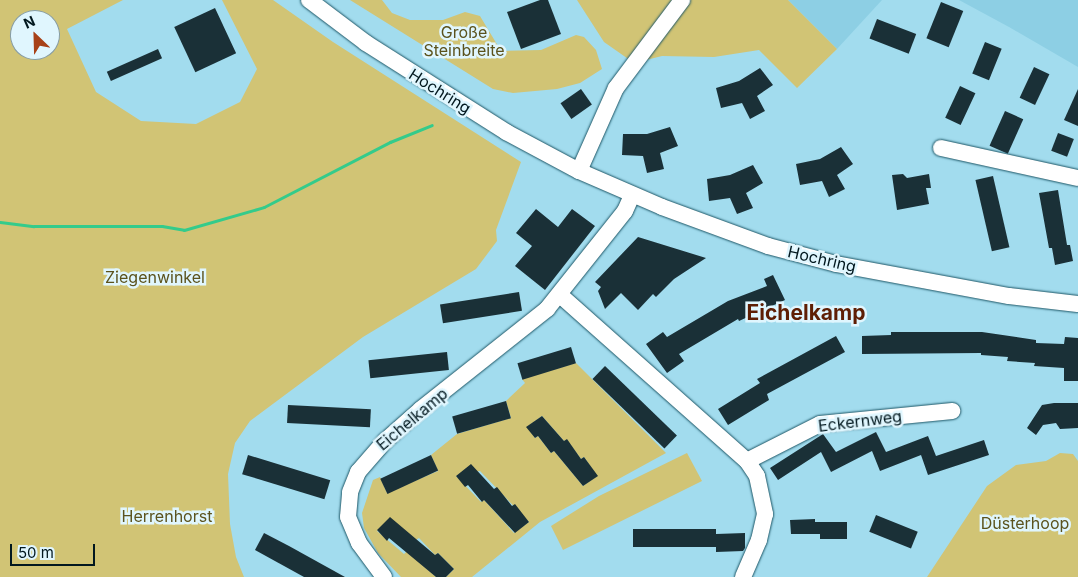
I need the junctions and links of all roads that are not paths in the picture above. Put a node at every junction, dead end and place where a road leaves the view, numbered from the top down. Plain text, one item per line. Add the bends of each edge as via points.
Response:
1 (309, 0) edge
2 (682, 0) edge
3 (941, 148) dead end
4 (579, 171) junction
5 (1078, 178) edge
6 (632, 195) junction
7 (560, 295) junction
8 (1078, 304) edge
9 (952, 411) dead end
10 (747, 461) junction
11 (384, 577) edge
12 (743, 577) edge

1 - 4 street, Hochring via 366,43 506,132
2 - 4 street via 616,88
3 - 5 street
4 - 6 street, Hochring
6 - 7 street, Eichelkamp via 624,211
6 - 8 street, Hochring via 768,246 836,264 1009,296
7 - 10 street
7 - 11 street, Eichelkamp via 524,329 384,441 358,472 350,492 348,517 359,543
9 - 10 street, Eckernweg via 820,424
10 - 12 street via 763,494 765,514 760,540

